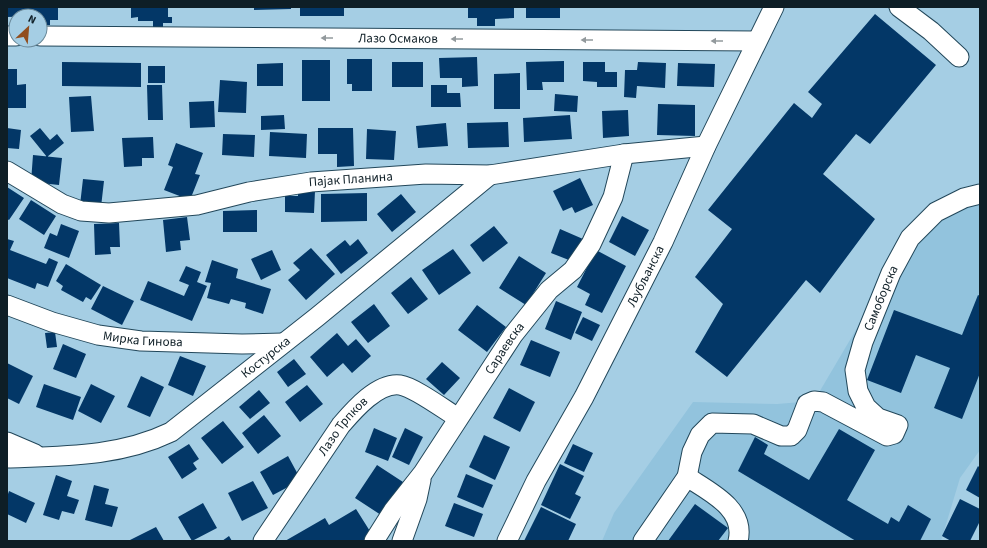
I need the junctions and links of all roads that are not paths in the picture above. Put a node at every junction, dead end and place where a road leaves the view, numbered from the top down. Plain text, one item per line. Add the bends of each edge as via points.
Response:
1 (774, 7) edge
2 (899, 7) edge
3 (48, 36) edge
4 (756, 42) junction
5 (959, 57) dead end
6 (706, 146) junction
7 (624, 154) junction
8 (7, 171) edge
9 (490, 175) junction
10 (980, 194) edge
11 (7, 305) edge
12 (283, 343) junction
13 (458, 418) junction
14 (7, 442) edge
15 (42, 457) junction
16 (7, 458) edge
17 (423, 473) junction
18 (687, 477) junction
19 (263, 541) edge
20 (374, 541) edge
21 (402, 541) edge
22 (507, 541) edge
23 (643, 541) edge
24 (738, 541) edge

1 - 4 street, Љубљанска
2 - 5 street via 931,31
4 -> 3 street, Лазо Осмаков
4 - 6 street, Љубљанска
6 - 7 street, Пајак Планина
6 - 22 street, Љубљанска via 660,249 584,397 536,481
7 - 9 street, Пајак Планина
7 - 13 street, Сараевска via 613,197 591,244 573,270 549,290 513,335
8 - 9 street, Пајак Планина via 62,204 94,213 197,205 275,187 311,182 426,174
9 - 12 street, Костурска
10 - 18 street, Самоборска via 964,198 936,212 910,238 863,342 855,370 858,391 866,407 878,418 898,425 894,434 887,436 823,402 814,401 807,404 797,430 791,436 781,436 753,424 712,423 700,435 692,452
11 - 12 street, Мирка Гинова via 52,322 98,335 141,341
12 - 15 street, Костурска via 171,432 150,442 126,449 81,456
13 - 17 street, Сараевска
13 - 19 street, Лазо Трпков via 400,385 385,387 375,393 340,425
14 - 15 street
15 - 16 street, Костурска
17 - 20 street, Сараевска via 393,510
17 - 21 street
18 - 23 street
18 - 24 street via 723,501 735,515 739,528

